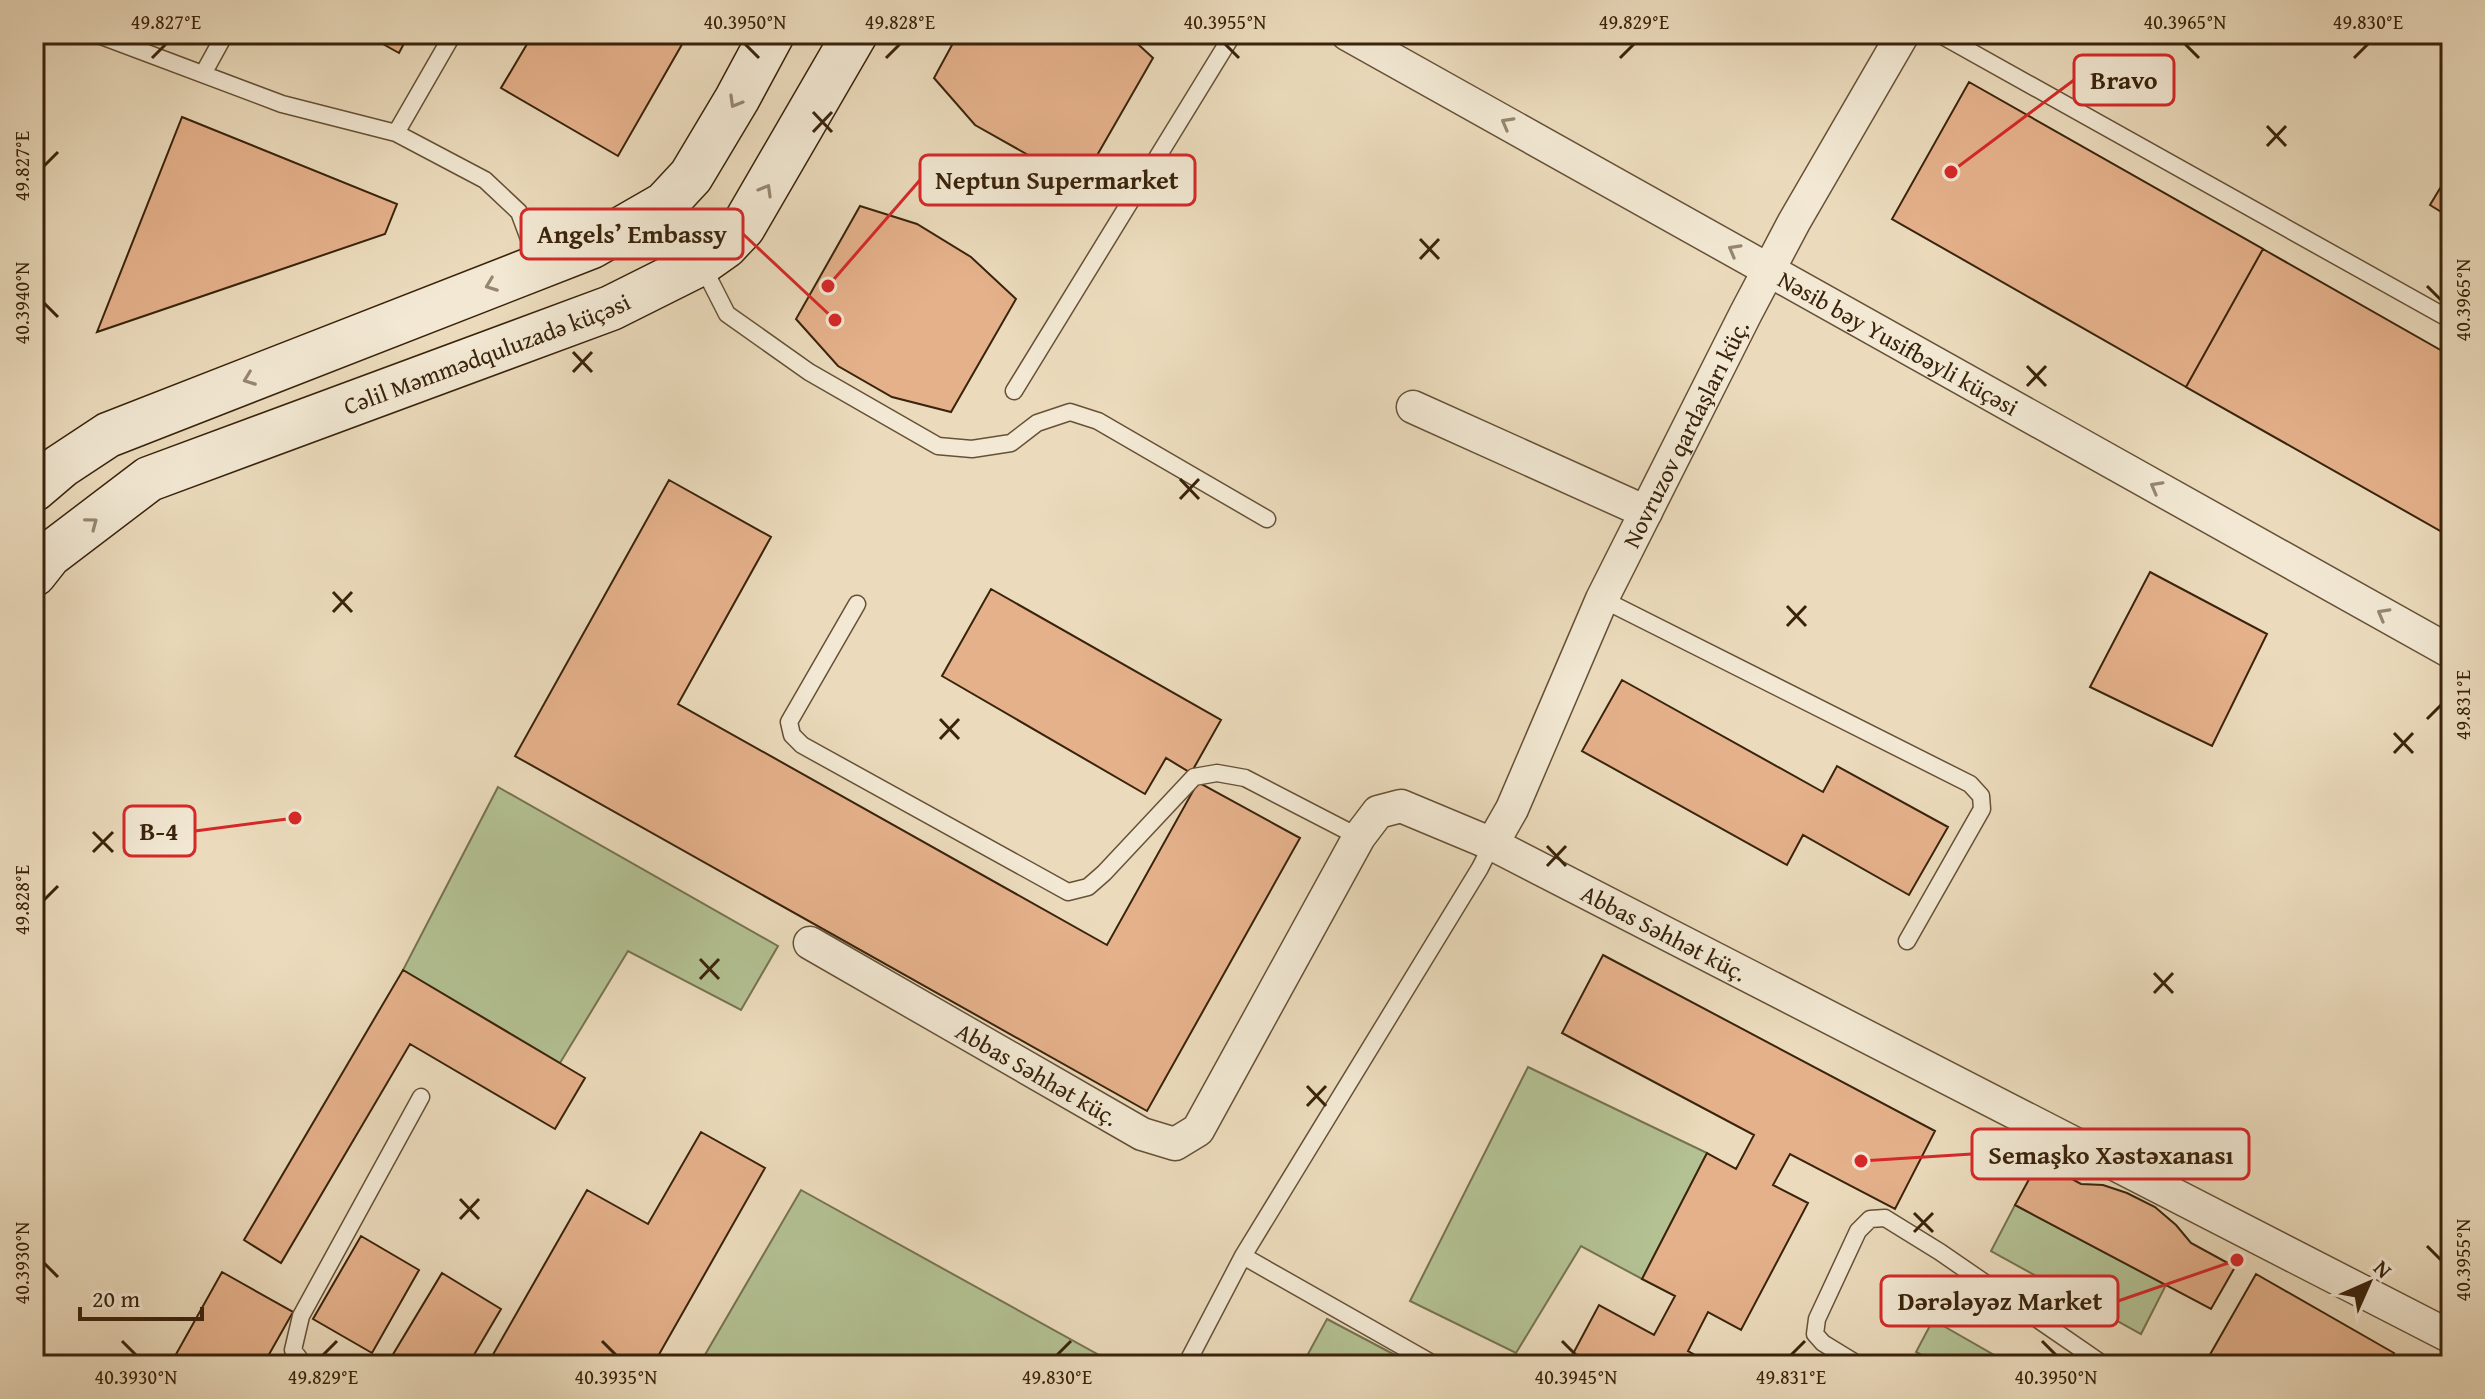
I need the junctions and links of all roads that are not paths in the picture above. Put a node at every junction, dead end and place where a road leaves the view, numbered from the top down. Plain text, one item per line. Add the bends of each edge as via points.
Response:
1 (96, 34) edge
2 (225, 34) edge
3 (453, 34) edge
4 (772, 34) edge
5 (855, 34) edge
6 (1233, 34) edge
7 (1347, 34) edge
8 (1903, 34) edge
9 (1939, 34) edge
10 (203, 74) junction
11 (396, 133) junction
12 (665, 204) junction
13 (701, 263) junction
14 (539, 266) junction
15 (1768, 269) junction
16 (2451, 320) edge
17 (1014, 391) dead end
18 (1413, 407) dead end
19 (34, 489) edge
20 (1646, 512) junction
21 (1267, 519) dead end
22 (34, 574) edge
23 (1602, 599) junction
24 (857, 604) dead end
25 (2451, 652) edge
26 (1359, 837) junction
27 (1492, 844) junction
28 (1907, 941) dead end
29 (810, 943) dead end
30 (421, 1097) dead end
31 (1243, 1256) junction
32 (2451, 1337) edge
33 (304, 1365) edge
34 (1186, 1365) edge
35 (1435, 1365) edge
36 (1859, 1365) edge
37 (2104, 1365) edge

1 - 10 lane
2 - 10 lane
3 - 11 lane
4 -> 12 main road via 691,176
13 -> 5 main road, Cəlil Məmmədquluzadə küçəsi via 743,227
6 - 17 lane
15 -> 7 street, Nəsib bəy Yusifbəyli küçəsi
8 - 15 street, Novruzov qardaşları küç.
9 - 16 lane
10 - 11 lane via 282,104
11 - 14 lane via 485,180 519,212
12 - 13 main road
12 - 14 main road via 592,246
13 - 21 lane via 727,314 809,372 938,446 972,449 1011,443 1037,423 1070,412 1098,421
22 -> 13 main road, Cəlil Məmmədquluzadə küçəsi via 49,555 149,479 611,308
14 -> 19 main road via 108,435
15 - 20 street, Novruzov qardaşları küç.
25 -> 15 street, Nəsib bəy Yusifbəyli küçəsi
18 - 20 street
20 - 23 street, Novruzov qardaşları küç.
23 - 27 street, Novruzov qardaşları küç.
23 - 28 lane via 1970,784 1981,796 1982,809
24 - 26 lane via 789,722 792,735 1068,892 1088,887 1104,873 1194,777 1217,773 1245,778
26 - 27 street, Abbas Səhhət küç. via 1378,812 1401,806
26 - 29 street, Abbas Səhhət küç. via 1198,1130 1175,1144 1142,1134
27 - 31 lane
27 - 32 street, Abbas Səhhət küç.
30 - 33 lane via 301,1316 293,1350
31 - 34 lane
31 - 35 lane
36 - 37 lane via 1823,1343 1815,1334 1817,1319 1858,1231 1870,1219 1885,1218

